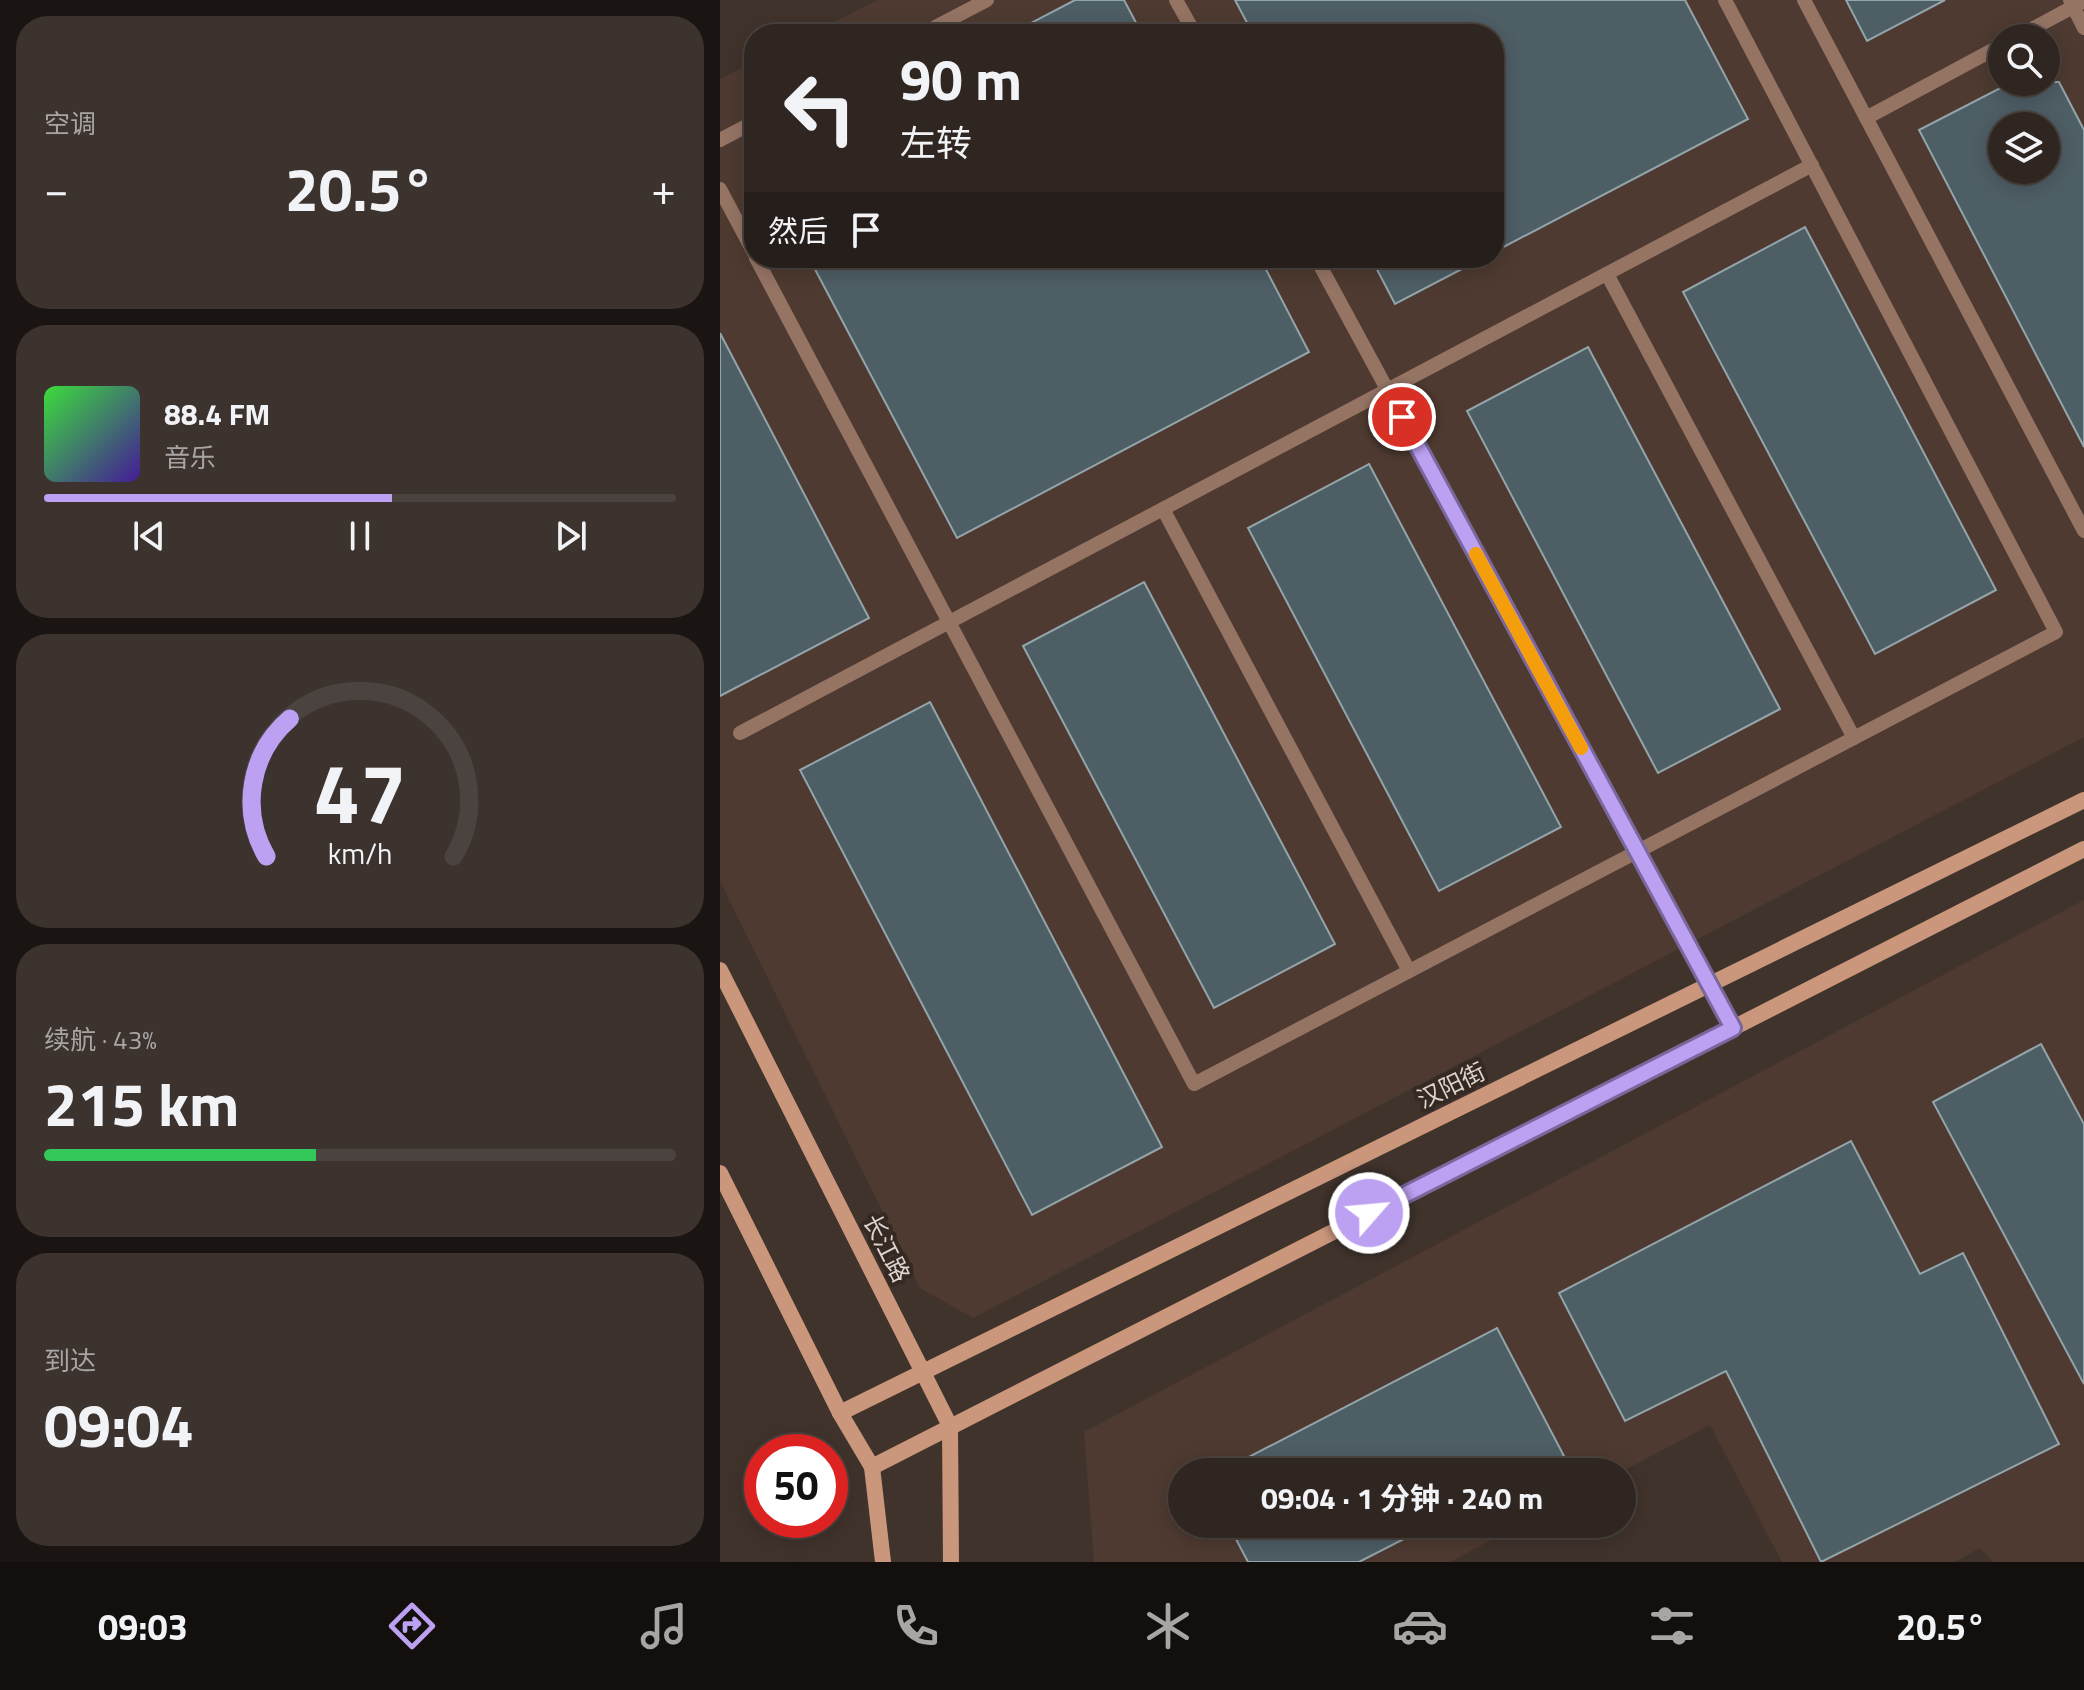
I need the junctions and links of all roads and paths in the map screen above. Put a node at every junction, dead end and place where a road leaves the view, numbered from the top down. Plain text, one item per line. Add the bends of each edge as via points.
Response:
1 (987, 0) edge
2 (1176, 0) edge
3 (1725, 0) edge
4 (1804, 0) edge
5 (2076, 2) edge
6 (941, 24) edge
7 (1189, 24) edge
8 (2039, 24) edge
9 (2084, 28) edge
10 (1988, 53) edge
11 (1866, 118) junction
12 (744, 127) edge
13 (720, 140) edge
14 (1812, 165) junction
15 (720, 189) edge
16 (744, 235) edge
17 (761, 268) edge
18 (1321, 268) edge
19 (1607, 274) junction
20 (1388, 390) junction
21 (1163, 509) junction
22 (2084, 531) edge
23 (950, 622) junction
24 (740, 733) dead end
25 (1854, 738) junction
26 (2084, 800) edge
27 (2084, 849) edge
28 (1637, 852) junction
29 (720, 970) edge
30 (1409, 971) junction
31 (1709, 985) junction
32 (1733, 1028) junction
33 (720, 1173) edge
34 (923, 1372) junction
35 (840, 1413) junction
36 (950, 1426) junction
37 (872, 1467) junction
38 (883, 1562) edge
39 (951, 1562) edge

1 - 6 lane
2 - 7 lane
3 - 14 lane
4 - 11 lane
5 - 8 lane
5 - 9 lane
10 - 11 lane
11 - 22 lane
12 - 13 lane
14 - 19 lane
14 - 25 lane via 2056,632
15 - 16 lane
17 - 23 lane
18 - 20 lane
19 - 20 lane
19 - 25 lane
20 - 21 lane
20 - 28 lane
21 - 23 lane
21 - 30 lane
23 - 24 lane
23 - 30 lane via 1194,1084
25 - 28 lane
26 - 31 main road, 汉阳街
27 - 32 main road
28 - 30 lane
28 - 31 lane
29 - 34 main road, 长江路
31 - 32 lane
31 - 34 main road, 汉阳街
32 - 36 main road
33 - 35 main road
34 - 35 main road, 汉阳街
34 - 36 main road, 长江路
35 - 37 main road
36 - 37 main road
36 - 39 main road, 长江路
37 - 38 main road

